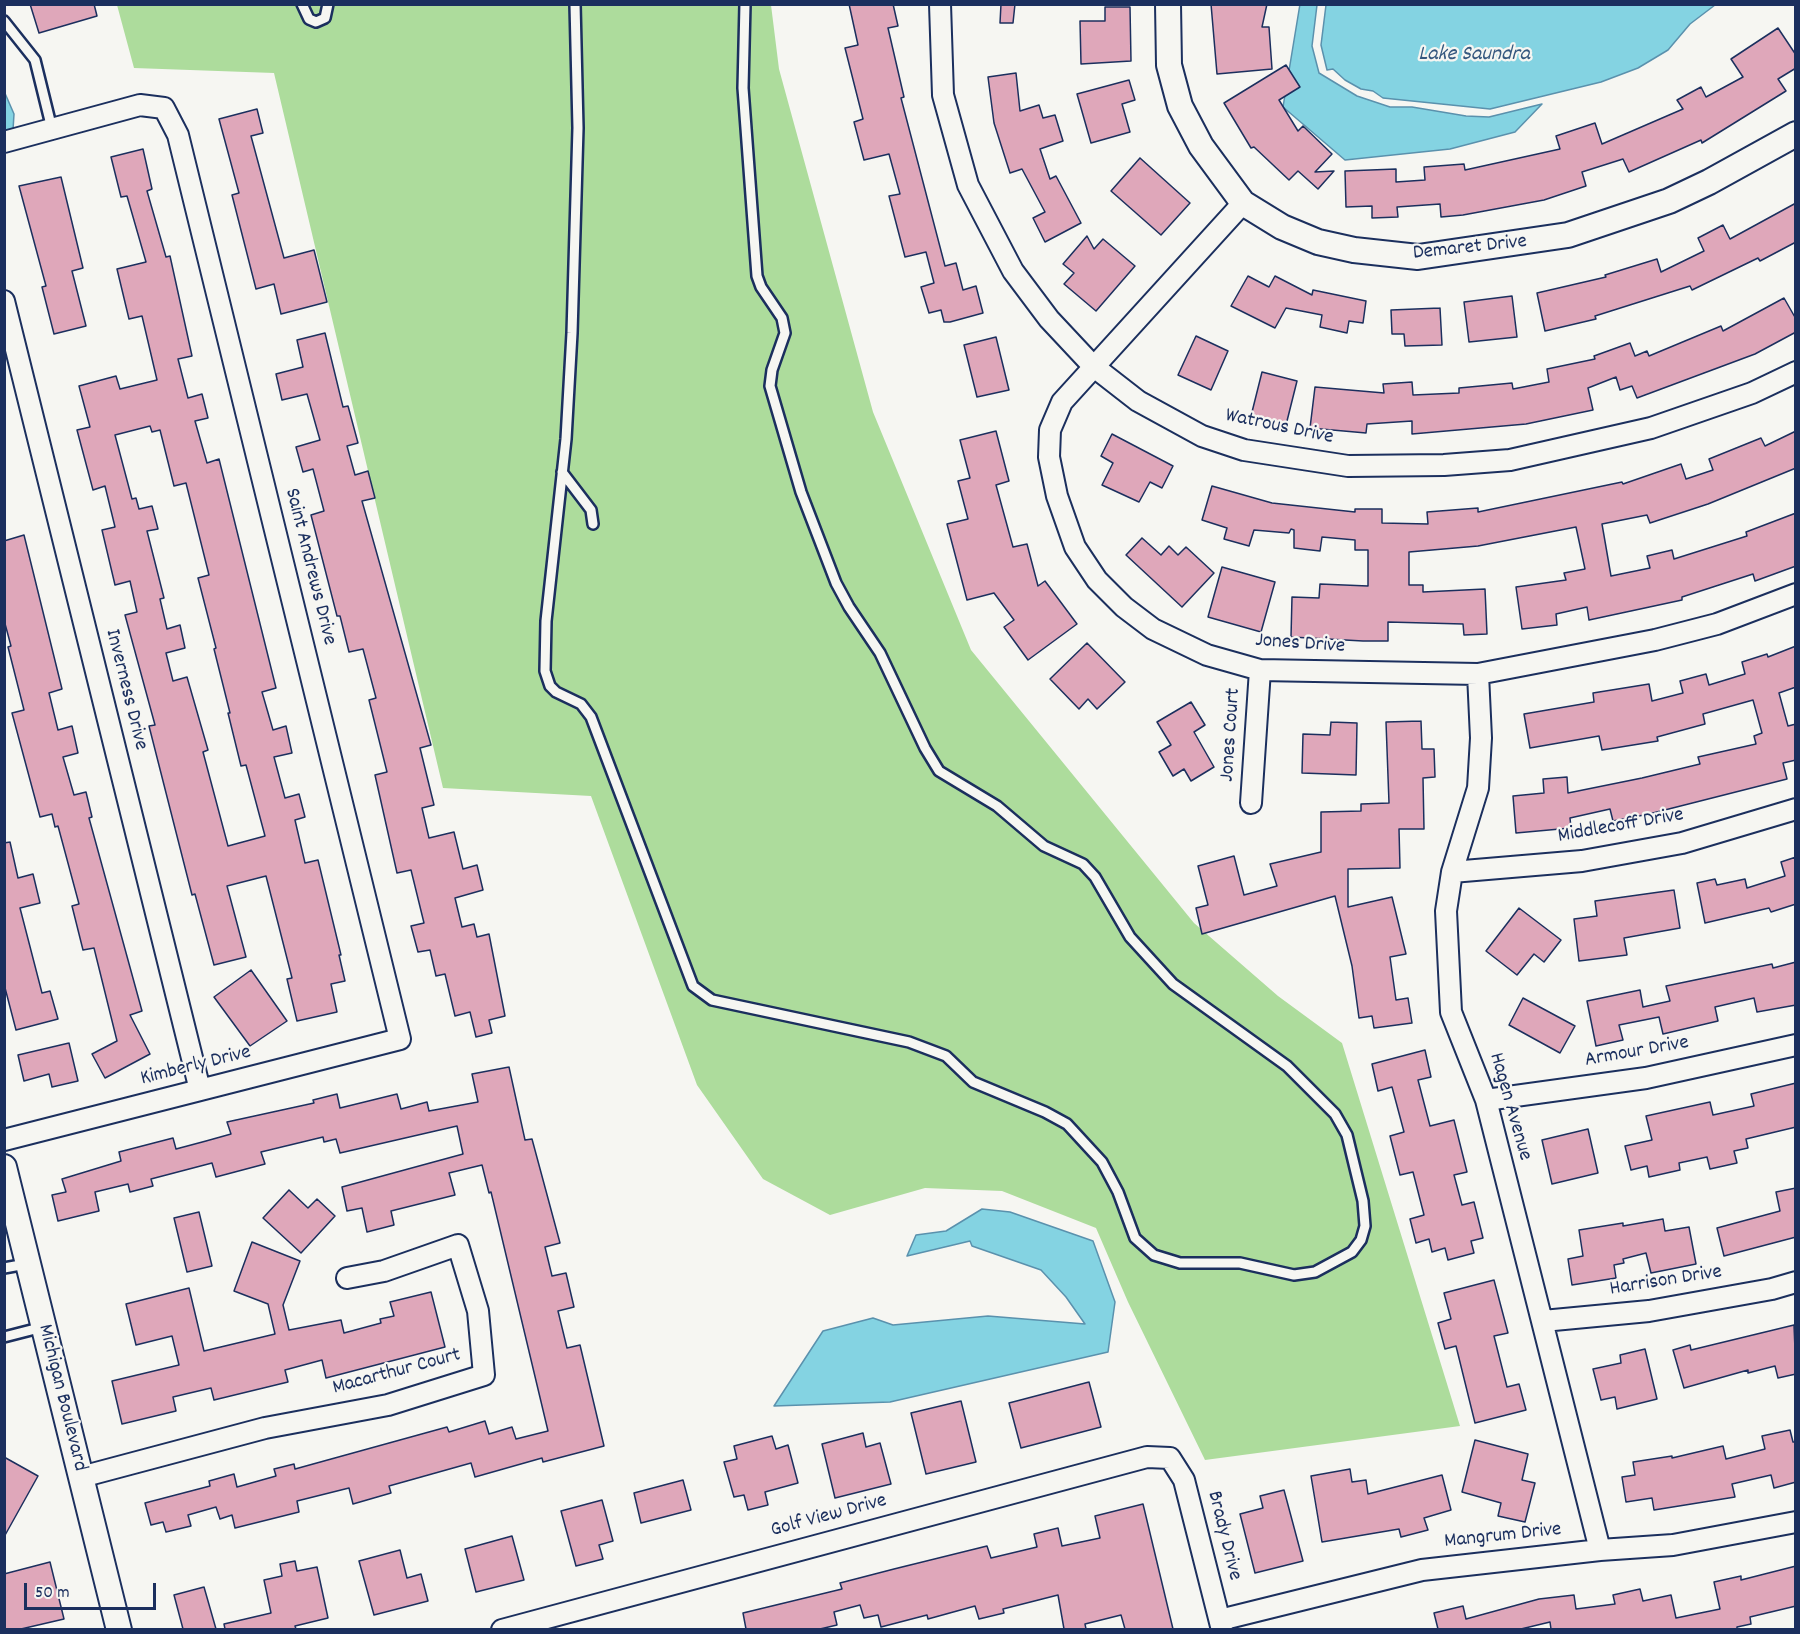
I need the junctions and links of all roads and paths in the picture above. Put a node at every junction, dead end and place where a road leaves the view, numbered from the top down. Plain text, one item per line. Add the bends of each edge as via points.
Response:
1 (302, 4) edge
2 (328, 4) edge
3 (575, 4) edge
4 (745, 4) edge
5 (940, 4) edge
6 (1168, 4) edge
7 (4, 21) edge
8 (52, 129) junction
9 (1796, 134) edge
10 (4, 142) edge
11 (1243, 203) junction
12 (4, 301) edge
13 (1093, 366) junction
14 (1796, 372) edge
15 (562, 472) junction
16 (593, 524) dead end
17 (1796, 594) edge
18 (1260, 670) junction
19 (1478, 674) junction
20 (1251, 803) dead end
21 (1796, 809) edge
22 (1452, 872) junction
23 (400, 1039) joint
24 (1796, 1045) edge
25 (200, 1090) junction
26 (1486, 1100) junction
27 (4, 1140) edge
28 (4, 1167) edge
29 (28, 1263) junction
30 (4, 1268) edge
31 (347, 1278) dead end
32 (1796, 1282) edge
33 (1543, 1322) junction
34 (43, 1327) junction
35 (4, 1337) edge
36 (1170, 1458) joint
37 (81, 1477) junction
38 (1796, 1522) edge
39 (1600, 1550) junction
40 (1221, 1625) edge
41 (119, 1629) edge
42 (502, 1629) edge

1 - 2 lane via 309,19 316,22 324,18
3 - 15 lane via 578,119 574,272
4 - 15 lane via 743,96 757,276 760,287 782,318 785,333 770,386 801,492 839,590 880,653 939,771 998,806 1044,846 1083,864 1130,937 1173,984 1287,1066 1335,1114 1347,1135 1365,1213 1364,1235 1352,1252 1301,1276 1240,1263 1180,1263 1154,1255 1135,1238 1102,1162 1067,1124 973,1082 946,1056 909,1042 722,1003 698,993 688,977 594,723 586,708 555,692 547,680 546,621
5 - 13 street, Watrous Drive via 943,95 968,184 1013,271 1048,319
6 - 11 street, Demaret Drive via 1169,65 1180,106 1201,146
7 - 8 lane via 34,60
8 - 10 street
8 - 23 street, Saint Andrews Drive via 140,105 164,108 178,135
9 - 11 street, Demaret Drive via 1710,182 1622,219 1568,235 1458,253 1418,257 1318,242 1282,228
11 - 13 street, Jones Drive
12 - 25 street, Inverness Drive
13 - 14 street, Watrous Drive via 1138,401 1202,436 1244,450 1348,466 1444,465 1552,452 1705,411
13 - 18 street, Jones Drive via 1062,402 1050,429 1049,457 1056,496 1075,547 1097,580 1153,629 1208,655
15 - 16 lane via 591,510
17 - 19 street, Jones Drive via 1717,624 1655,640
18 - 19 street, Jones Drive
18 - 20 street, Jones Court
19 - 22 street, Hagen Avenue via 1482,738 1478,788
21 - 22 street, Middlecoff Drive via 1682,843 1582,861
22 - 26 street, Hagen Avenue via 1446,942 1451,1012
23 - 25 street, Kimberly Drive
24 - 26 street, Armour Drive via 1646,1078
25 - 27 street, Kimberly Drive
26 - 33 street, Hagen Avenue
28 - 29 street, Michigan Boulevard
29 - 30 lane
29 - 34 street, Michigan Boulevard
31 - 37 street, Macarthur Court via 384,1271 458,1245 478,1311 484,1374 388,1404 265,1428
32 - 33 street, Harrison Drive via 1649,1311
33 - 39 street, Hagen Avenue
34 - 35 lane
34 - 37 street, Michigan Boulevard
36 - 40 street, Brady Drive via 1184,1480
36 - 42 street, Golf View Drive via 1147,1456
37 - 41 street, Michigan Boulevard
38 - 39 street, Mangrum Drive via 1673,1545
39 - 40 street, Mangrum Drive via 1422,1570

